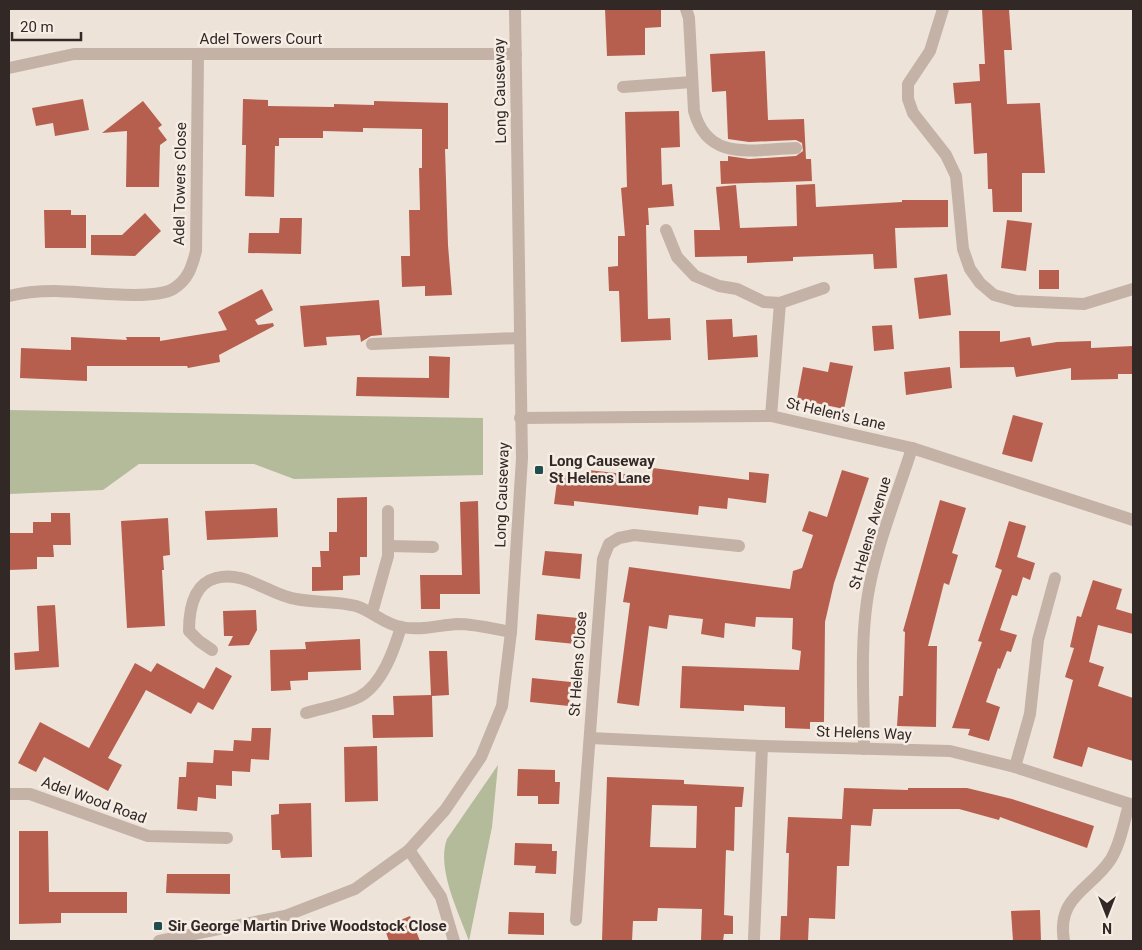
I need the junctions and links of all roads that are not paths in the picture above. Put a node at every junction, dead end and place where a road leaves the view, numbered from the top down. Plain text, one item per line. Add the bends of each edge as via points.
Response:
1 (515, 9) edge
2 (686, 9) edge
3 (943, 9) edge
4 (516, 54) junction
5 (198, 56) junction
6 (9, 68) edge
7 (692, 82) junction
8 (622, 87) dead end
9 (796, 148) dead end
10 (666, 230) dead end
11 (824, 288) dead end
12 (1133, 289) edge
13 (9, 296) edge
14 (780, 302) junction
15 (519, 338) junction
16 (372, 344) dead end
17 (771, 416) junction
18 (520, 418) junction
19 (912, 448) junction
20 (388, 511) dead end
21 (1133, 520) edge
22 (389, 546) junction
23 (739, 546) dead end
24 (433, 547) dead end
25 (1055, 578) dead end
26 (372, 612) junction
27 (401, 627) junction
28 (511, 632) junction
29 (212, 650) dead end
30 (306, 712) dead end
31 (590, 738) junction
32 (762, 746) junction
33 (864, 749) junction
34 (1015, 767) junction
35 (9, 794) edge
36 (1131, 804) edge
37 (227, 838) dead end
38 (409, 850) junction
39 (576, 920) dead end
40 (199, 938) edge
41 (754, 939) dead end
42 (159, 941) edge
43 (454, 941) edge
44 (1064, 941) edge

1 - 4 street, Long Causeway
2 - 7 street
3 - 12 street via 930,51 908,84 908,99 913,113 946,156 956,176 963,249 970,269 994,295 1016,301 1084,304
4 - 5 street, Adel Towers Court
4 - 15 street, Long Causeway
5 - 6 street, Adel Towers Court via 74,54
5 - 13 street, Adel Towers Close via 196,251 185,279 172,290 155,294 52,291
7 - 8 street
7 - 9 street via 698,125 718,146 732,149
10 - 14 street via 677,257 695,276 737,289 764,302
11 - 14 street
14 - 17 street
15 - 16 street
15 - 18 street, Long Causeway
17 - 18 street, St Helen's Lane
17 - 19 street, St Helen's Lane
18 - 28 street, Long Causeway via 522,458
19 - 21 street, St Helen's Lane
19 - 33 street, St Helens Avenue via 867,600
20 - 22 street
22 - 24 street
22 - 26 street
23 - 31 street, St Helens Close via 634,535 609,544 603,559
25 - 34 street via 1038,640 1030,714
26 - 27 street via 387,623
26 - 29 street via 338,603 294,599 252,581 216,577 203,584 189,614 189,631
27 - 28 street via 460,624
27 - 30 street via 396,644 373,686 360,697
28 - 38 street, Long Causeway via 502,706 481,756 445,810
31 - 32 street, St Helens Way
31 - 39 street, St Helens Close
32 - 33 street, St Helens Way
32 - 41 street
33 - 34 street, St Helens Way via 950,751
34 - 36 street, St Helens Way
35 - 37 street, Adel Wood Road via 30,794 148,836
36 - 44 street, St Helens Way via 1110,860 1079,890 1065,913
38 - 40 street, Long Causeway via 355,889 285,916
38 - 43 street via 441,897
40 - 42 street, Long Causeway

